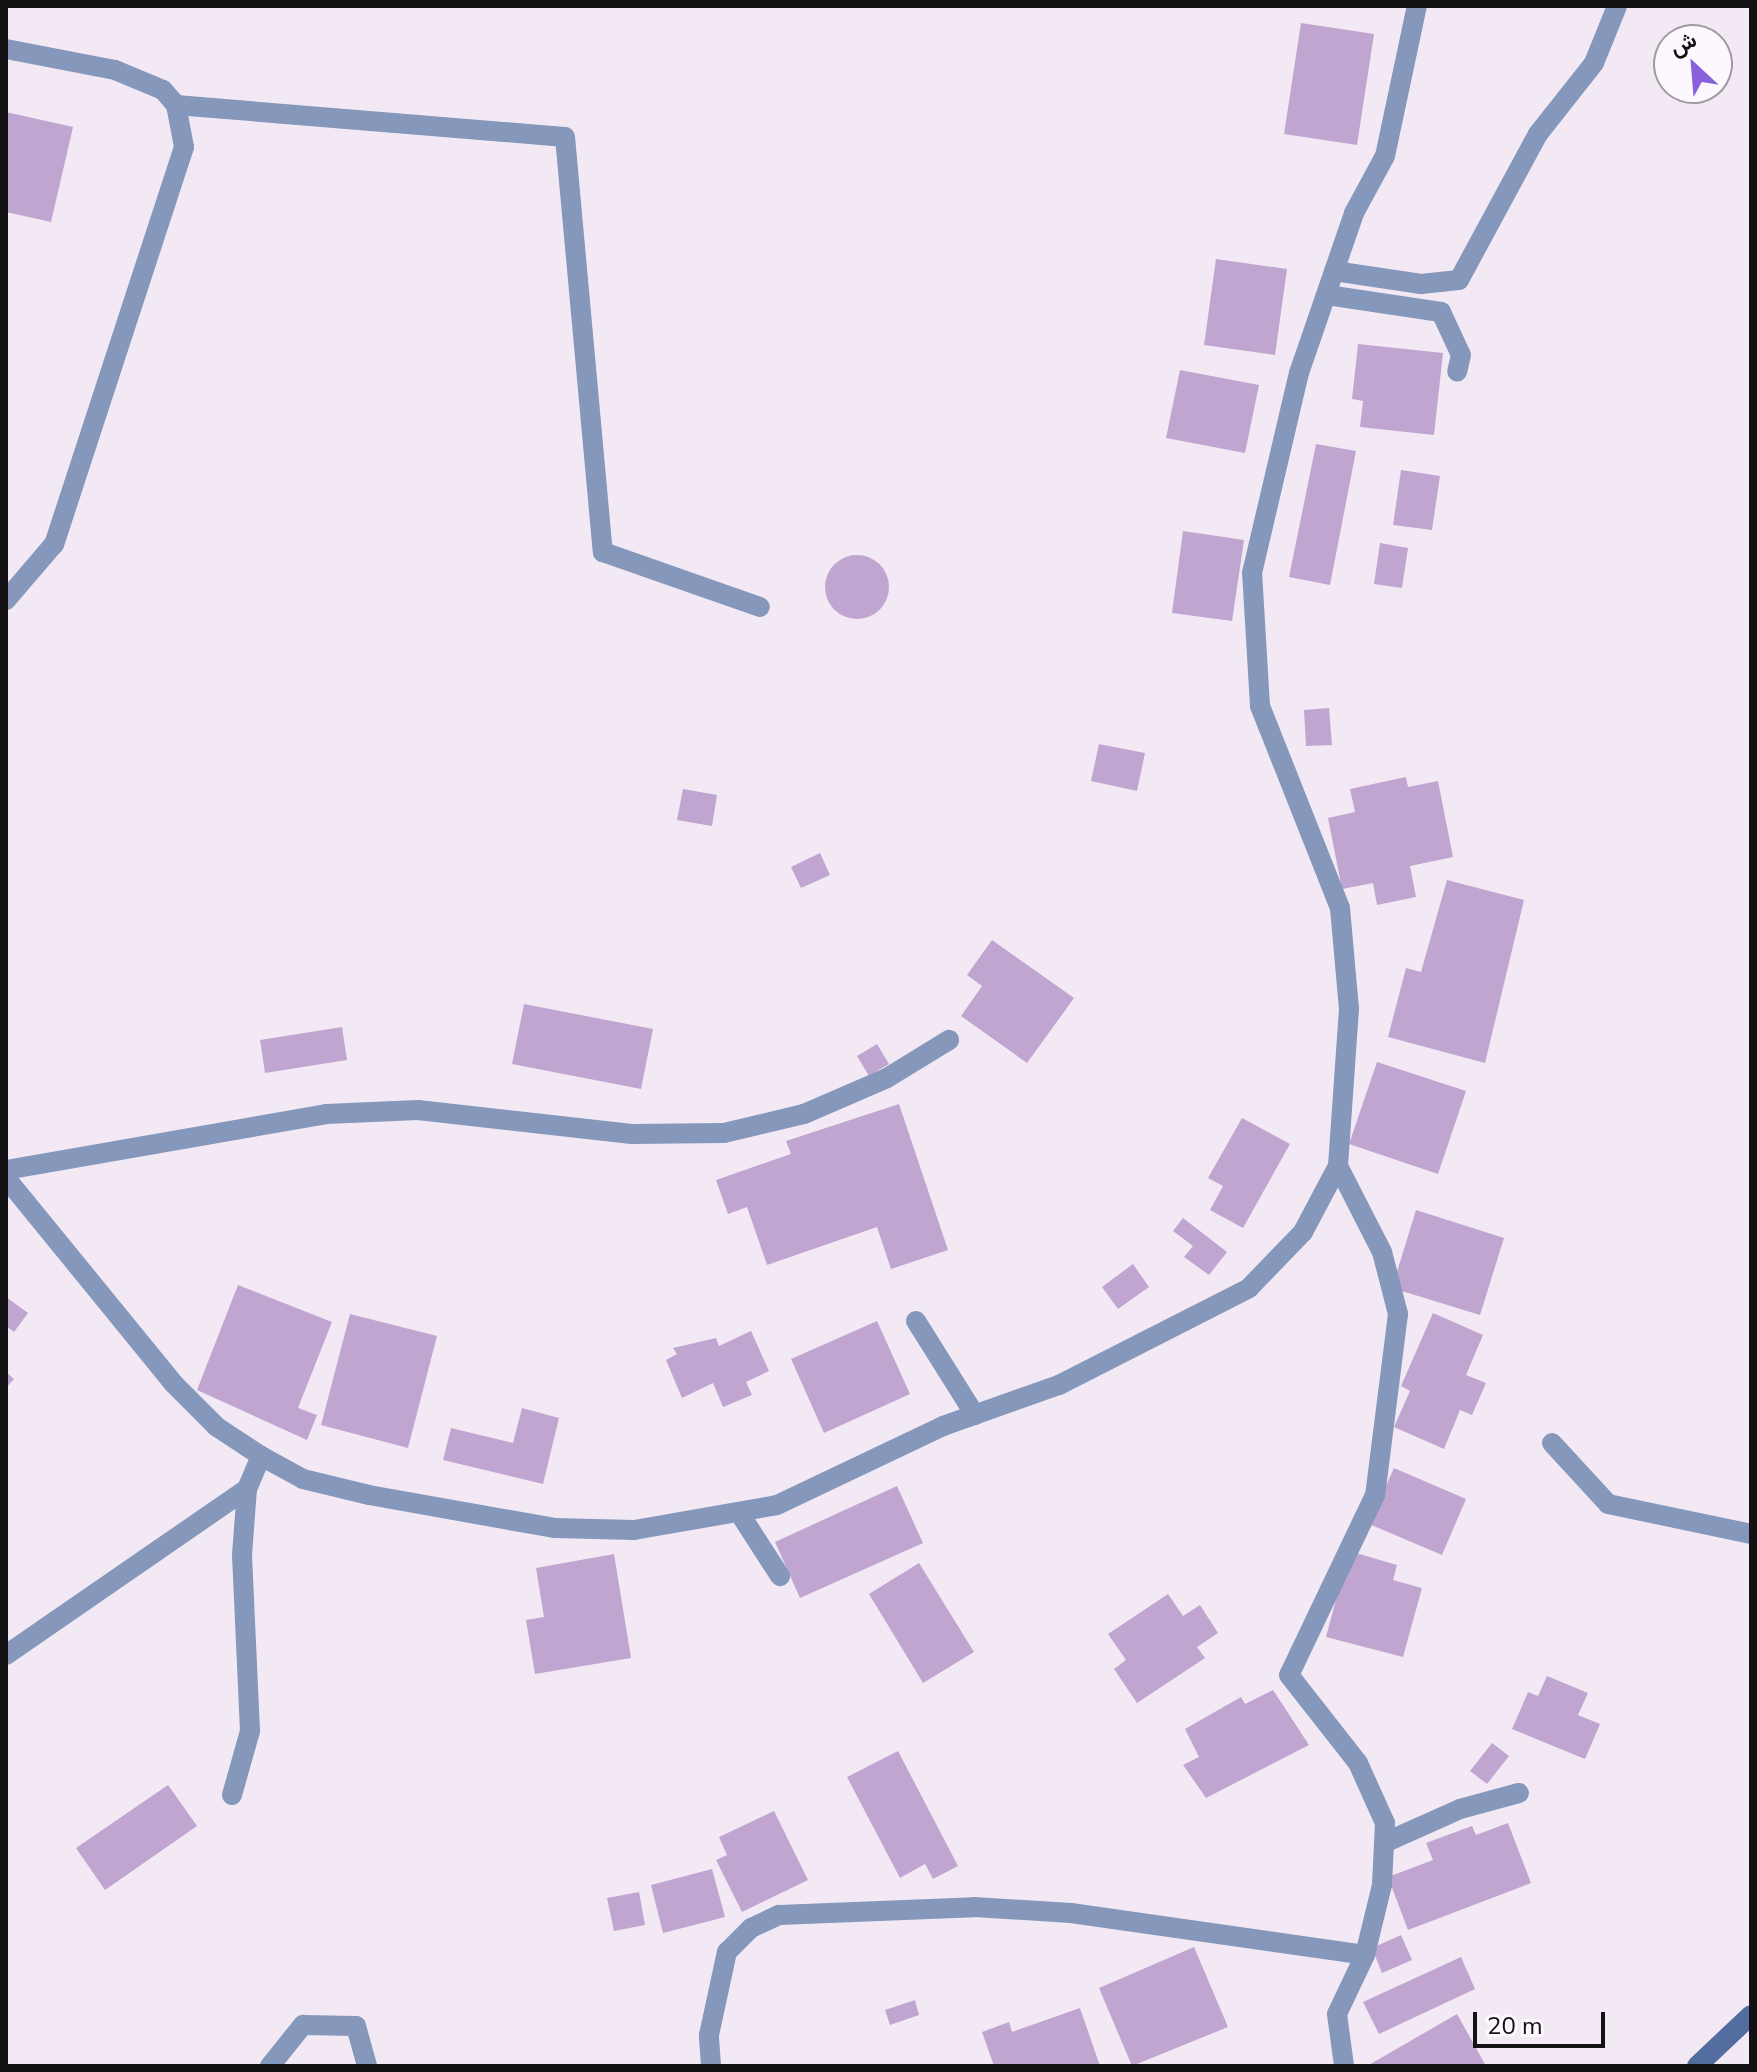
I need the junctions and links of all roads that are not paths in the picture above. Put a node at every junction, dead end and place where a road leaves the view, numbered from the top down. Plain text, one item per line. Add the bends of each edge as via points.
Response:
1 (1417, 6) edge
2 (1617, 6) edge
3 (6, 49) edge
4 (176, 105) junction
5 (1334, 271) junction
6 (1327, 295) junction
7 (1457, 372) dead end
8 (6, 600) edge
9 (760, 607) dead end
10 (949, 1040) dead end
11 (1338, 1166) junction
12 (6, 1170) edge
13 (6, 1178) edge
14 (916, 1321) dead end
15 (975, 1415) junction
16 (1552, 1443) dead end
17 (261, 1456) junction
18 (247, 1489) junction
19 (740, 1514) junction
20 (1751, 1534) edge
21 (780, 1576) dead end
22 (6, 1655) edge
23 (1519, 1793) dead end
24 (232, 1795) dead end
25 (1384, 1843) junction
26 (1365, 1955) junction
27 (1751, 2015) edge
28 (270, 2066) edge
29 (367, 2066) edge
30 (711, 2066) edge
31 (1344, 2066) edge
32 (1697, 2066) edge

1 - 5 street via 1385,156
2 - 5 street via 1594,63 1538,134 1459,280 1421,284
3 - 4 street via 115,70 163,90
4 - 8 street via 184,147 150,235 71,497 37,572
4 - 9 street via 565,137 603,552
5 - 6 street
6 - 7 street via 1441,312 1461,355
6 - 11 street via 1268,489 1252,589 1260,706 1340,908 1349,1009
10 - 12 street via 887,1078 804,1114 724,1133 632,1134 418,1110 326,1114
11 - 15 street via 1303,1232 1249,1288 1059,1385
11 - 25 street via 1382,1252 1398,1314 1387,1434 1375,1495 1289,1675 1358,1763 1385,1823
13 - 17 street via 173,1383 217,1427
14 - 15 street
15 - 19 street via 777,1505
16 - 20 street via 1608,1504
17 - 18 street
17 - 19 street via 303,1479 554,1528 634,1530
18 - 22 street
18 - 24 street via 242,1555 250,1731
19 - 21 street
23 - 25 street via 1460,1809
25 - 26 street
26 - 30 street via 1071,1913 974,1907 779,1915 751,1928 727,1952 709,2035
26 - 31 street via 1337,2014
27 - 32 main road
28 - 29 street via 303,2025 356,2026

